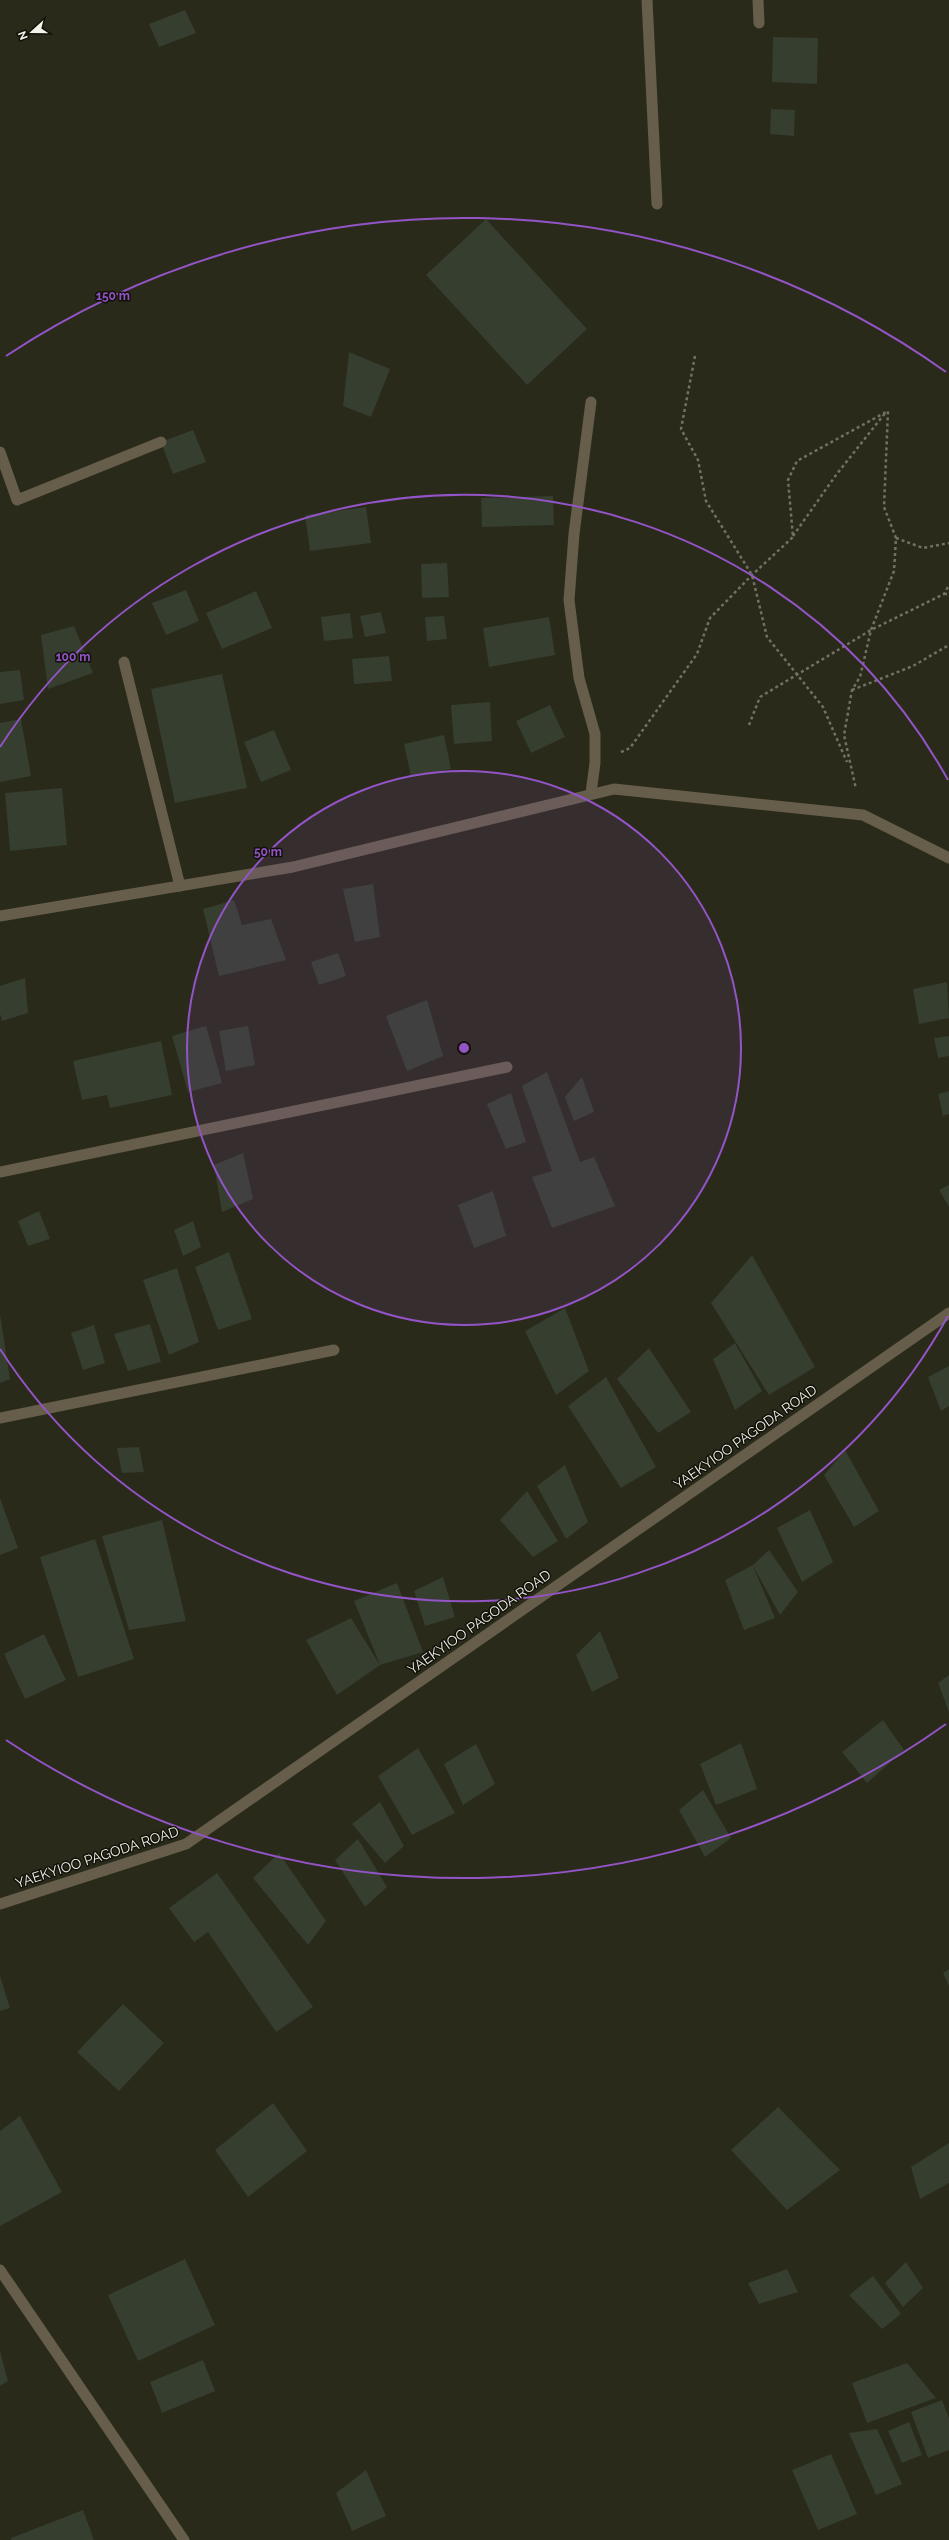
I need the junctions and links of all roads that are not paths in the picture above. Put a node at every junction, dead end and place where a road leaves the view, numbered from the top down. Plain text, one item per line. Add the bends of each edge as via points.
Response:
1 (647, 0) edge
2 (758, 0) edge
3 (759, 23) dead end
4 (657, 204) dead end
5 (590, 402) dead end
6 (161, 442) dead end
7 (0, 452) edge
8 (124, 662) dead end
9 (591, 793) junction
10 (949, 858) edge
11 (180, 886) junction
12 (0, 916) edge
13 (507, 1067) dead end
14 (0, 1172) edge
15 (949, 1313) edge
16 (334, 1350) dead end
17 (0, 1418) edge
18 (0, 1903) edge
19 (0, 2270) edge
20 (184, 2540) edge

1 - 4 street
2 - 3 street
5 - 9 street via 569,600 580,678 595,734
6 - 7 street via 17,500
8 - 11 street
9 - 10 street via 614,789 863,815
9 - 11 street via 293,867
11 - 12 street
13 - 14 street
15 - 18 street, YAEKYIOO PAGODA ROAD via 186,1844
16 - 17 street
19 - 20 street

